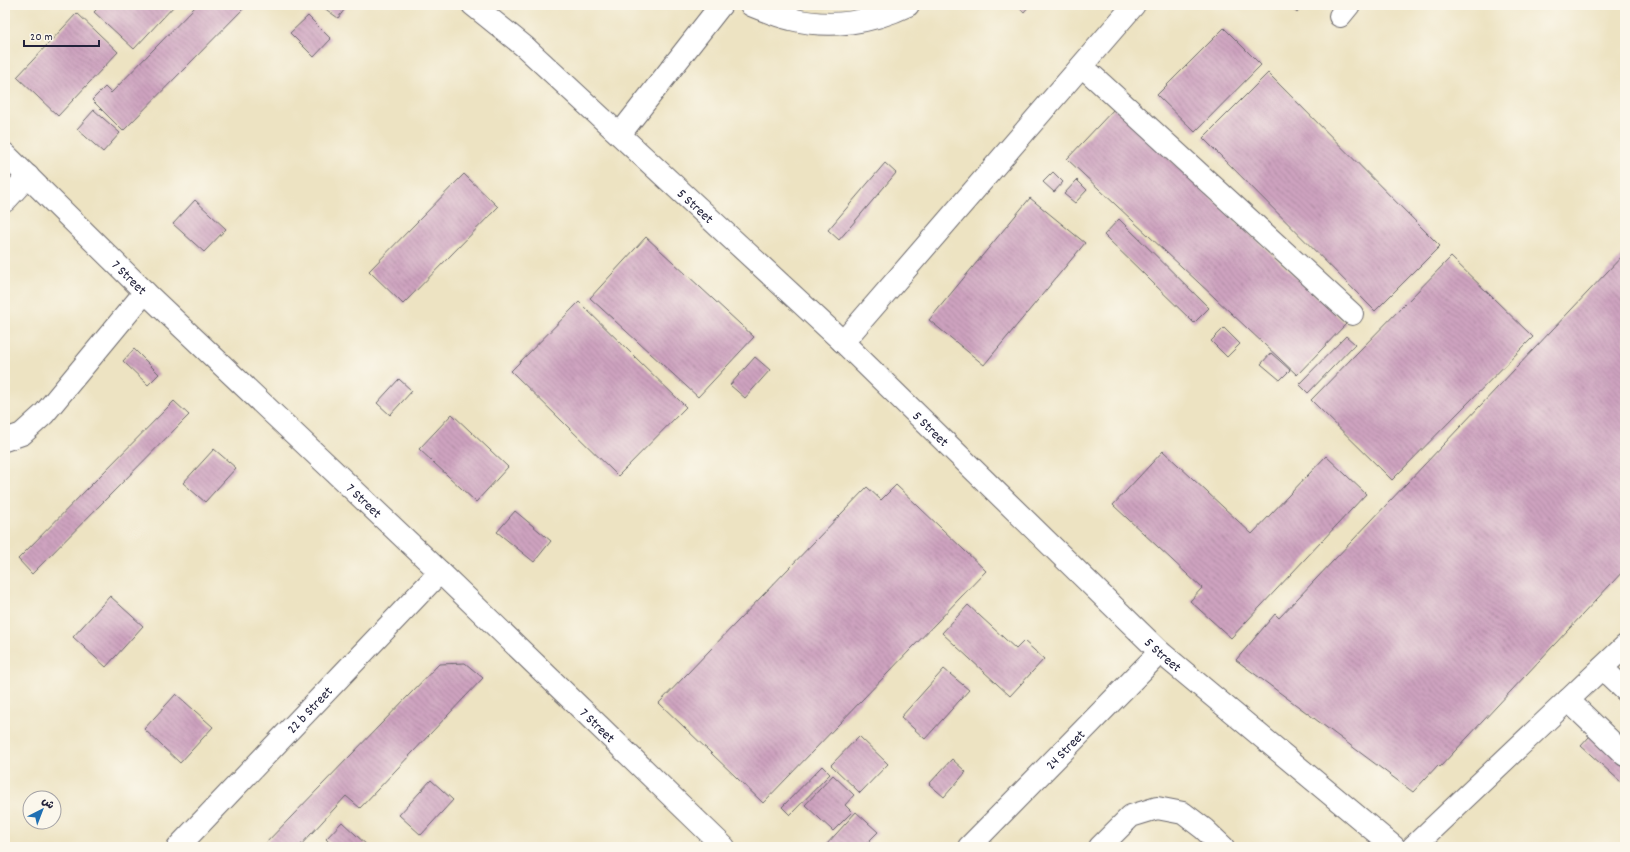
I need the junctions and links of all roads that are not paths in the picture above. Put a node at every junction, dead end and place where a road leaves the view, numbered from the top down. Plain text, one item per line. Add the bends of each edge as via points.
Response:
1 (473, 5) edge
2 (720, 5) edge
3 (750, 5) edge
4 (908, 5) edge
5 (1134, 5) edge
6 (1082, 66) junction
7 (620, 134) junction
8 (5, 154) edge
9 (28, 176) junction
10 (5, 201) edge
11 (145, 292) junction
12 (1352, 314) dead end
13 (842, 342) junction
14 (5, 440) edge
15 (440, 572) junction
16 (1625, 646) edge
17 (1160, 652) junction
18 (1602, 668) junction
19 (1625, 690) edge
20 (1568, 700) junction
21 (1625, 755) edge
22 (178, 847) edge
23 (724, 847) edge
24 (969, 847) edge
25 (1100, 847) edge
26 (1223, 847) edge
27 (1394, 847) edge
28 (1413, 847) edge

1 - 7 street, 5 Street via 525,47
2 - 7 street
3 - 4 street via 790,19 834,24 880,16
5 - 6 street
6 - 12 street
6 - 13 street
7 - 13 street, 5 Street
8 - 9 street, 7 Street
9 - 10 street
9 - 11 street, 7 Street
11 - 14 street via 44,414 22,434
11 - 15 street, 7 Street
13 - 17 street, 5 Street
15 - 22 street, 22 b Street
15 - 23 street, 7 Street
16 - 18 street
17 - 24 street, 24 Street
17 - 27 street, 5 Street
18 - 19 street
18 - 20 street
20 - 21 street
20 - 28 street
25 - 26 street via 1131,816 1157,808 1183,813

